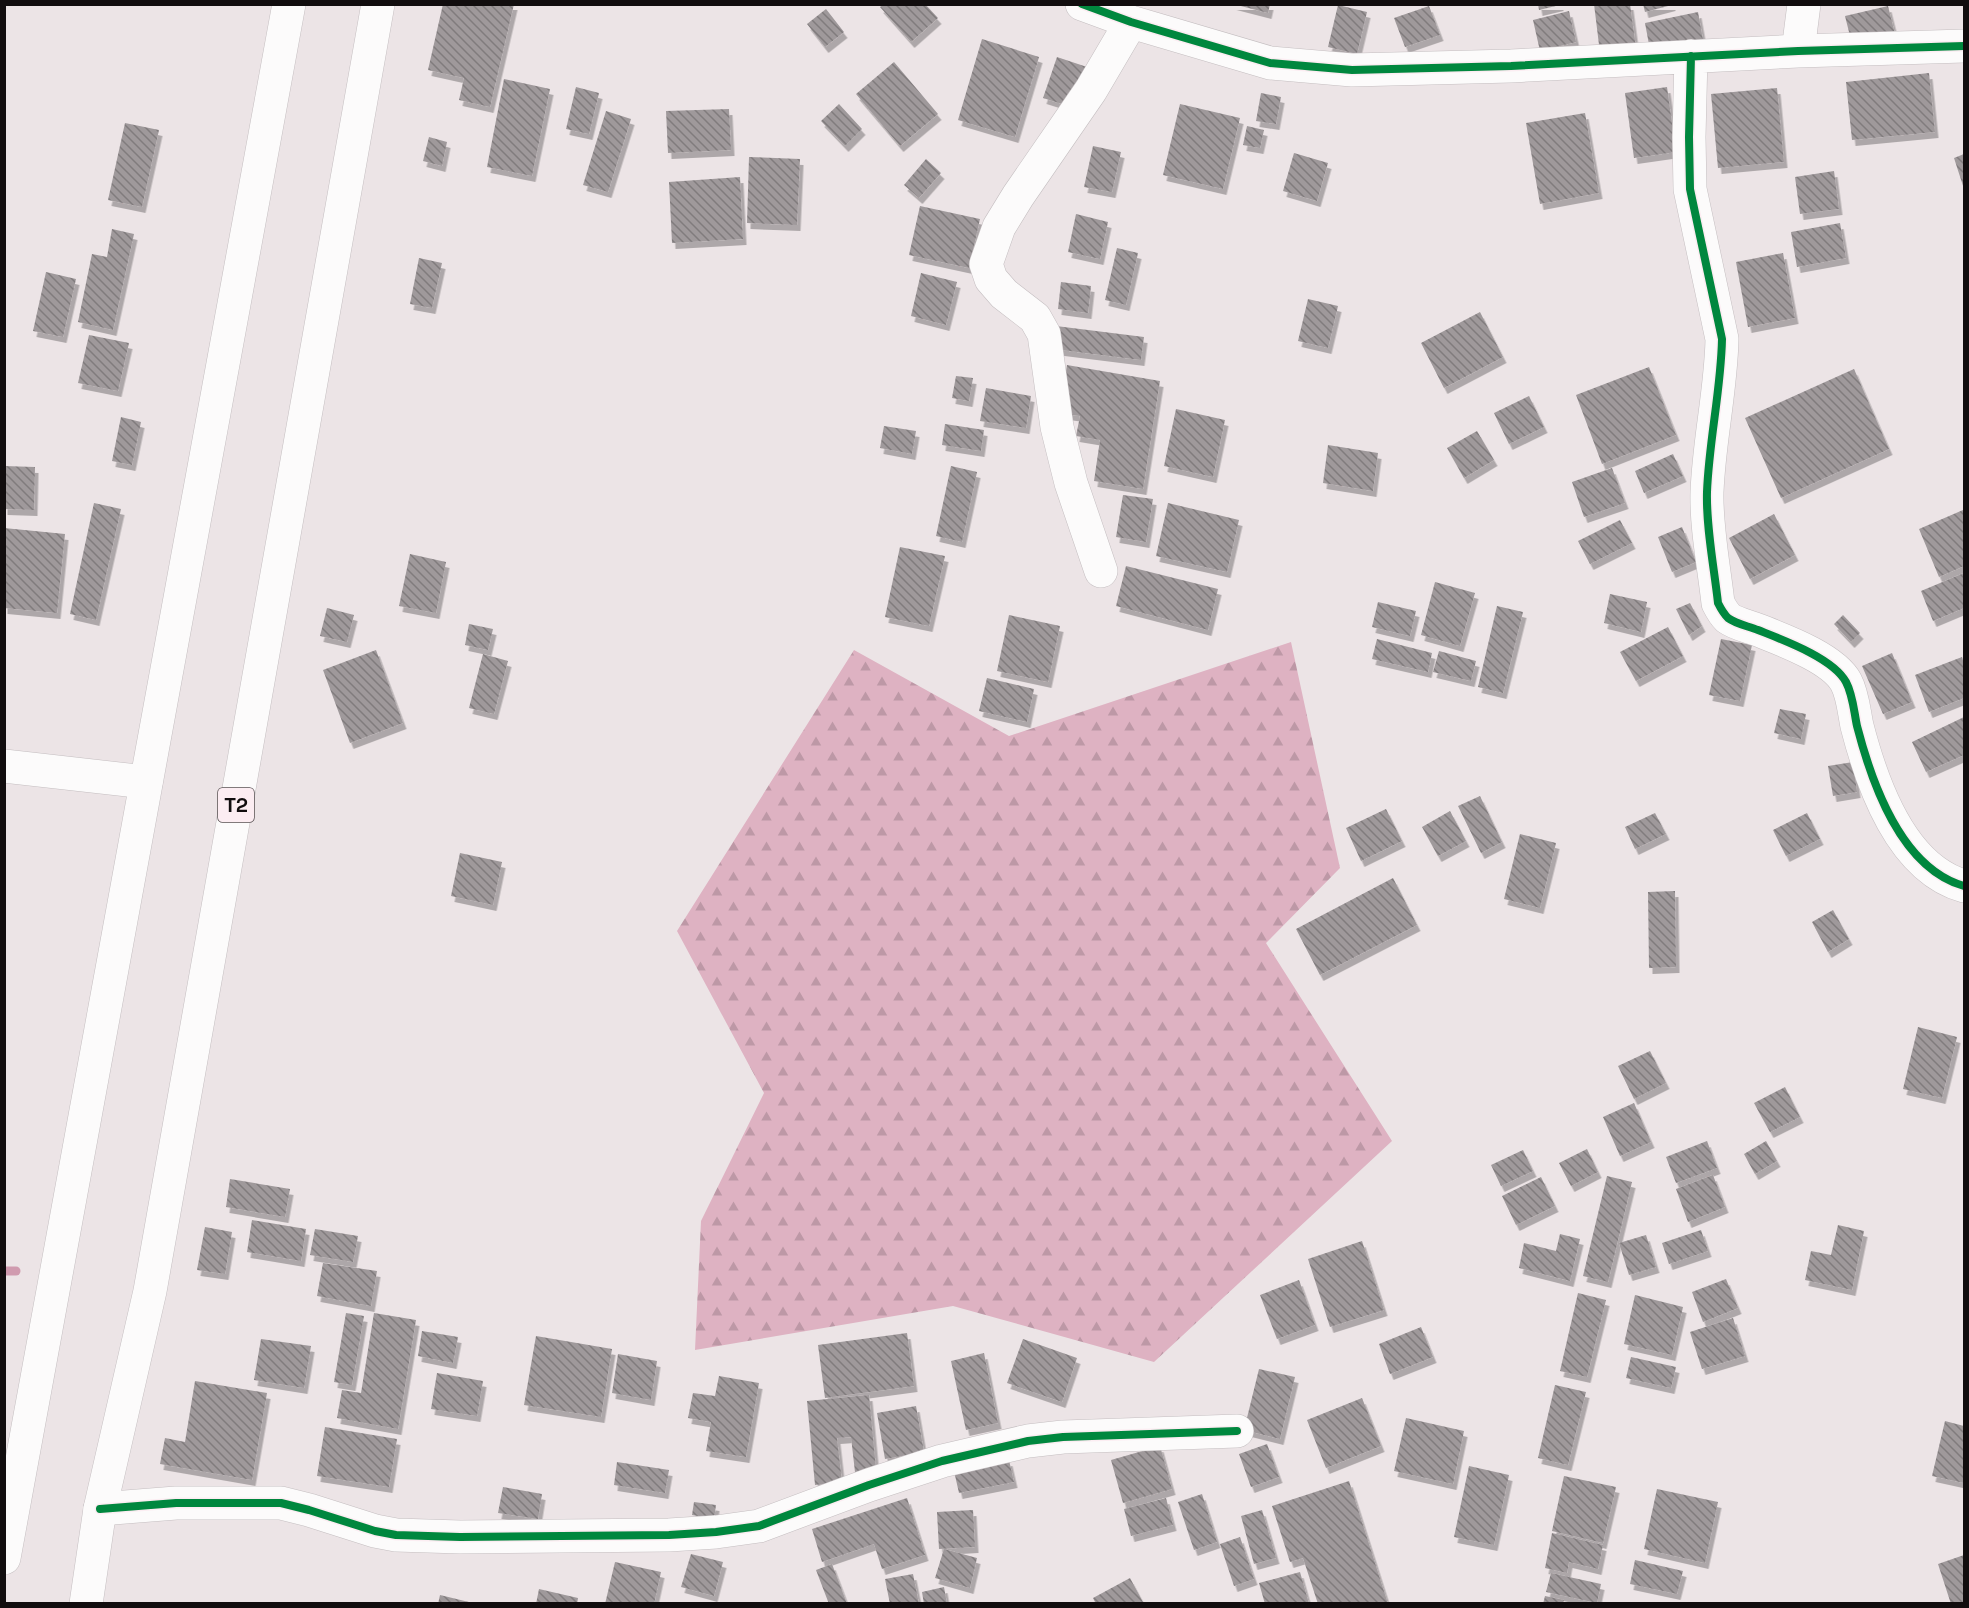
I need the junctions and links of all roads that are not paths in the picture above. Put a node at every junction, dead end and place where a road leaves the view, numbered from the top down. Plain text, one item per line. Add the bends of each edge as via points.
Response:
1 (289, 4) edge
2 (378, 4) edge
3 (1082, 4) edge
4 (1804, 4) edge
5 (1131, 22) junction
6 (1965, 46) edge
7 (1798, 51) junction
8 (1691, 56) junction
9 (1101, 571) dead end
10 (4, 766) edge
11 (146, 782) junction
12 (1965, 886) edge
13 (1238, 1431) dead end
14 (100, 1509) junction
15 (4, 1558) edge
16 (87, 1604) edge

1 - 11 main road
2 - 14 main road, T2 via 150,1291
3 - 5 main road
4 - 7 main road
5 - 8 main road via 1270,63 1352,70
5 - 9 main road via 1091,90 999,227 986,264 991,279 1035,318 1044,334 1057,427
6 - 7 main road
7 - 8 main road
8 - 12 main road via 1690,189 1722,339 1707,494 1718,603 1730,619 1774,636 1831,664 1840,673 1848,684 1857,727 1895,827 1924,864
10 - 11 main road
11 - 15 main road
13 - 14 main road via 1063,1437 1028,1442 942,1461 759,1526 716,1532 396,1535 280,1503 176,1503
14 - 16 main road, T2

